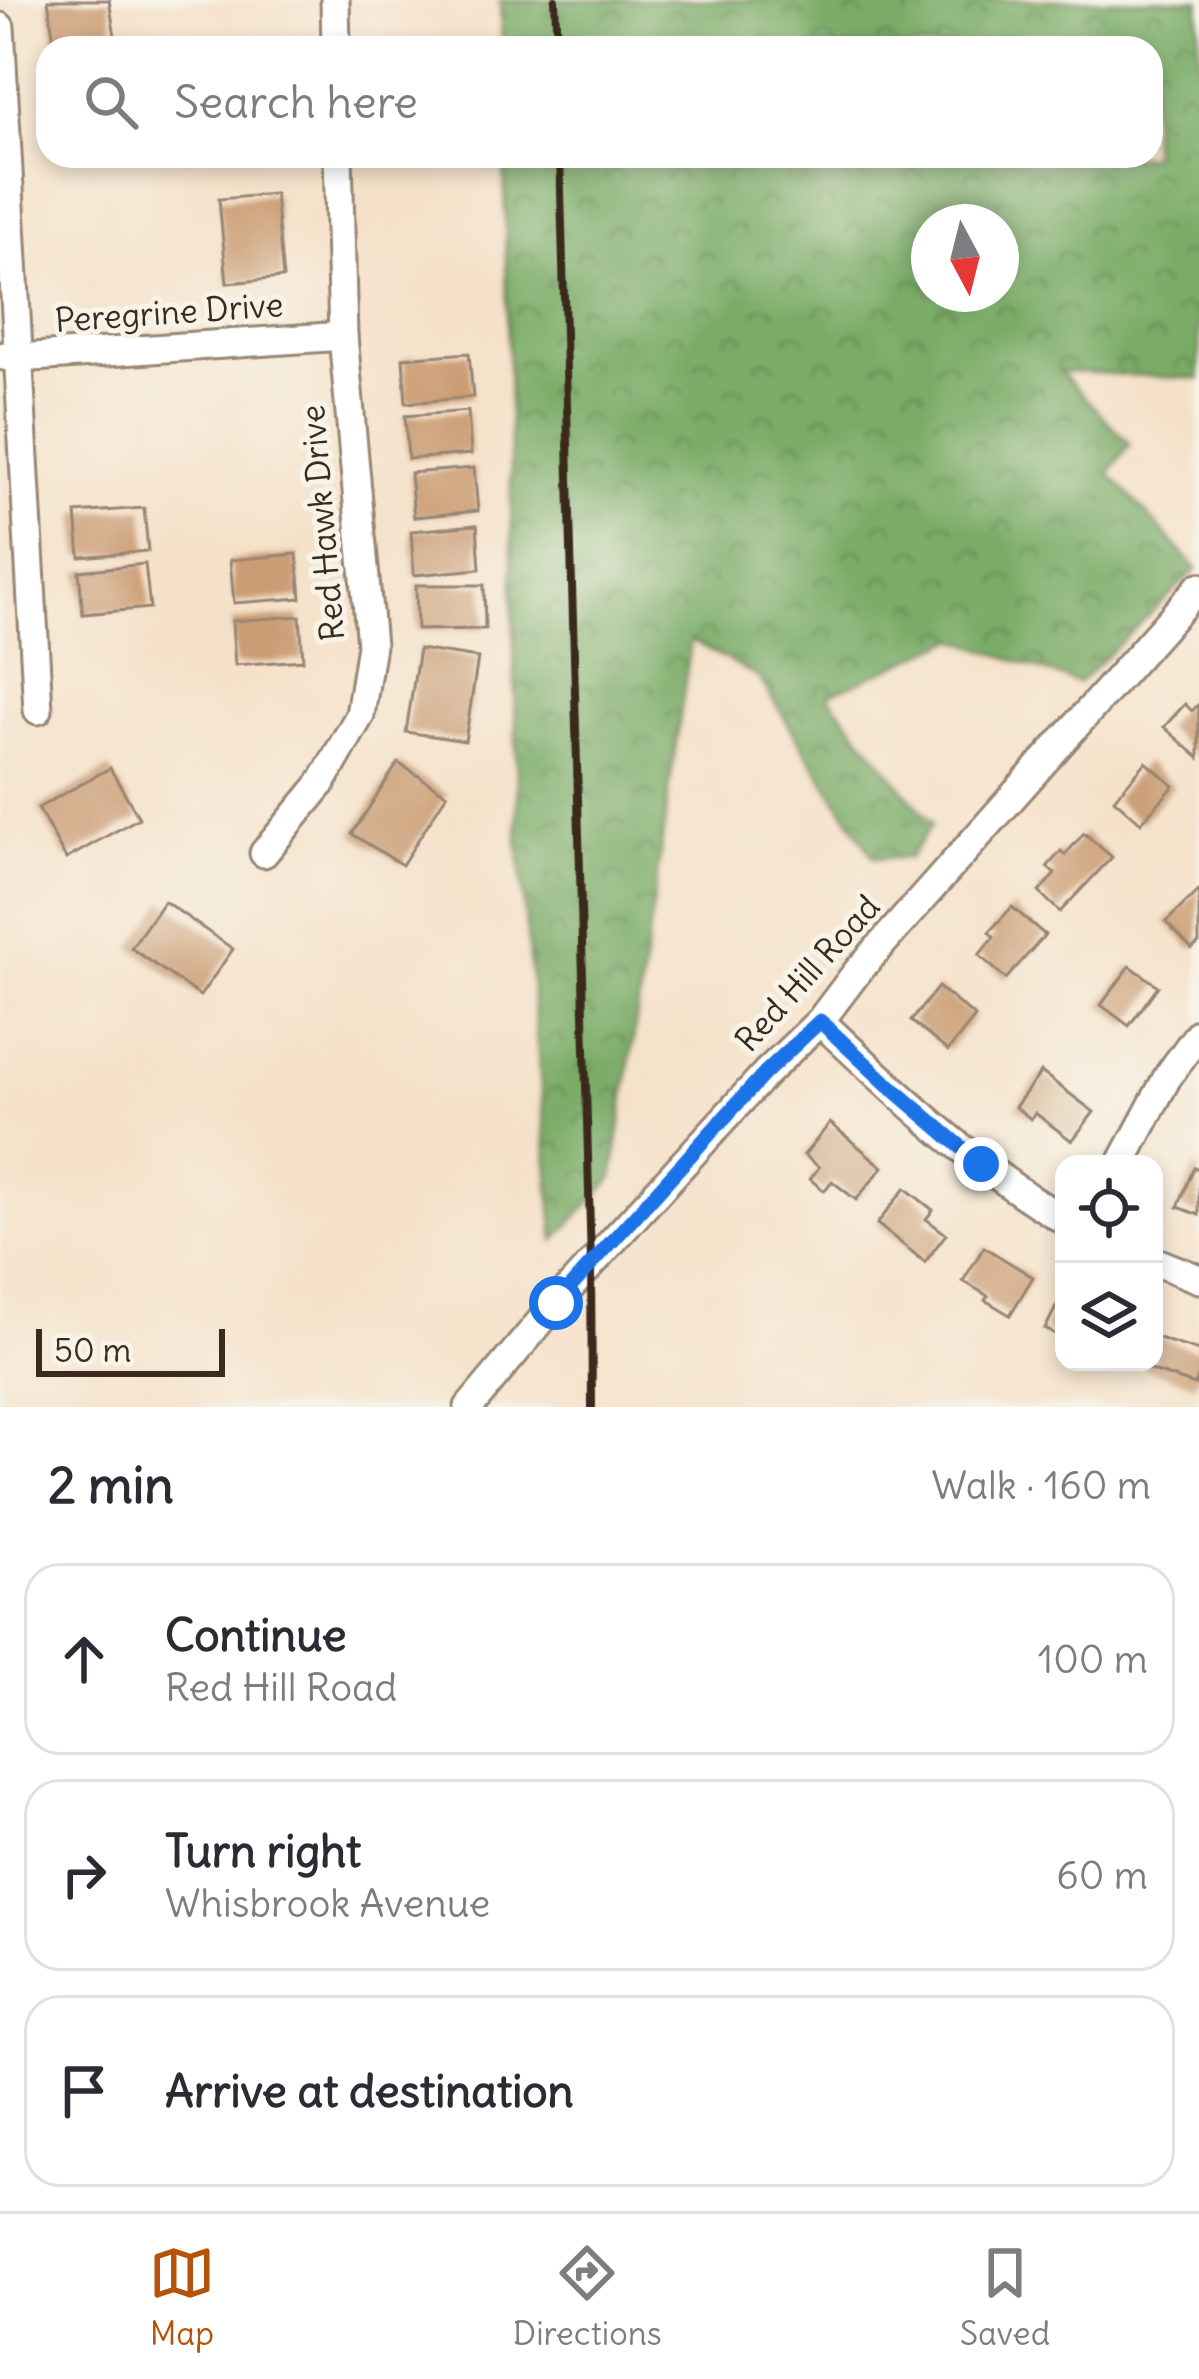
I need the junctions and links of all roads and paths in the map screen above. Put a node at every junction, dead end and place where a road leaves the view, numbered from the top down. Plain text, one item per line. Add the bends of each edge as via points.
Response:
1 (334, 0) edge
2 (0, 27) edge
3 (336, 36) edge
4 (338, 168) edge
5 (343, 336) junction
6 (9, 357) edge
7 (1199, 587) edge
8 (38, 710) dead end
9 (264, 853) dead end
10 (820, 1021) junction
11 (1199, 1033) edge
12 (1126, 1155) edge
13 (1055, 1214) edge
14 (1157, 1263) edge
15 (1199, 1279) edge
16 (470, 1407) edge

1 - 3 street
2 - 6 street
4 - 5 street, Red Hawk Drive
5 - 6 street, Peregrine Drive
5 - 9 street, Red Hawk Drive via 370,645 360,715 321,784
6 - 8 street
7 - 10 street, Red Hill Road
10 - 13 street via 981,1164
10 - 16 street, Red Hill Road via 556,1303
11 - 12 street
14 - 15 street

